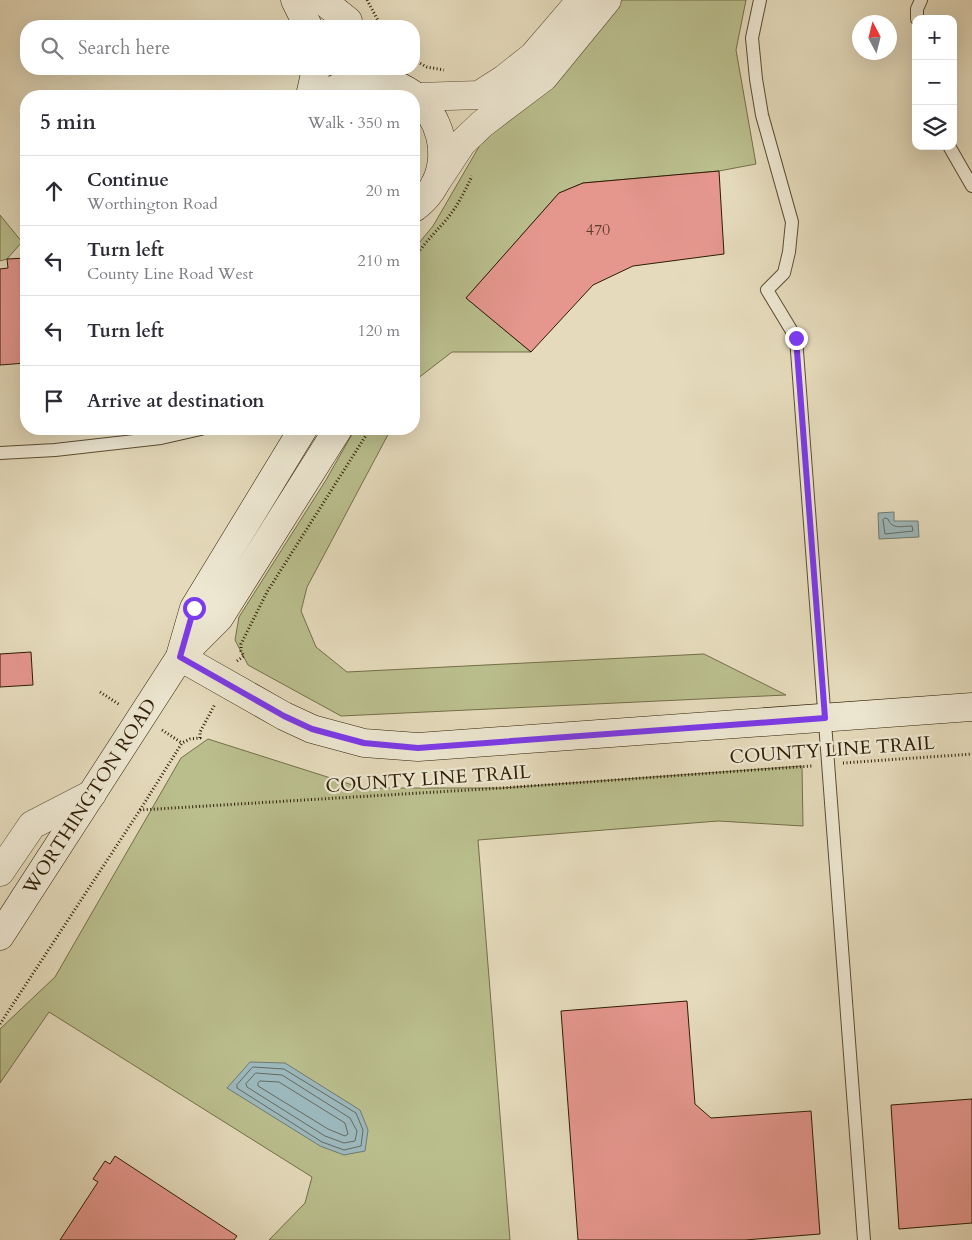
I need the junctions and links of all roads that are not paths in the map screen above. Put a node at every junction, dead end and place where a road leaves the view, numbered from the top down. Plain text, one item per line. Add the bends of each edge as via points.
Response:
1 (294, 0) edge
2 (322, 0) edge
3 (581, 0) edge
4 (607, 0) edge
5 (760, 0) edge
6 (921, 0) edge
7 (917, 15) edge
8 (345, 16) edge
9 (305, 20) edge
10 (315, 75) edge
11 (400, 84) edge
12 (311, 90) edge
13 (336, 90) edge
14 (420, 103) edge
15 (951, 150) edge
16 (435, 184) junction
17 (972, 186) edge
18 (420, 204) edge
19 (174, 435) edge
20 (299, 435) edge
21 (334, 435) edge
22 (0, 453) edge
23 (180, 657) junction
24 (972, 707) edge
25 (825, 718) junction
26 (92, 794) junction
27 (0, 872) edge
28 (0, 936) edge
29 (864, 1240) edge

1 - 9 main road
2 - 8 main road
3 - 11 main road via 533,56 479,95
4 - 16 main road via 544,77 462,143
5 - 25 lane via 752,38 756,79 762,115 792,222 784,273 767,290 796,338
6 - 7 lane
10 - 12 main road
11 - 13 main road via 373,80 348,83
14 - 16 main road via 433,116 442,139 442,162
15 - 17 lane
16 - 18 main road
19 - 22 lane via 55,450
20 - 23 main road, WORTHINGTON ROAD via 194,608
21 - 23 main road, WORTHINGTON ROAD via 218,618
23 - 25 main road via 305,726 364,743 418,748
23 - 26 main road, WORTHINGTON ROAD
24 - 25 main road
25 - 29 lane
26 - 27 main road via 32,825
26 - 28 main road, WORTHINGTON ROAD

